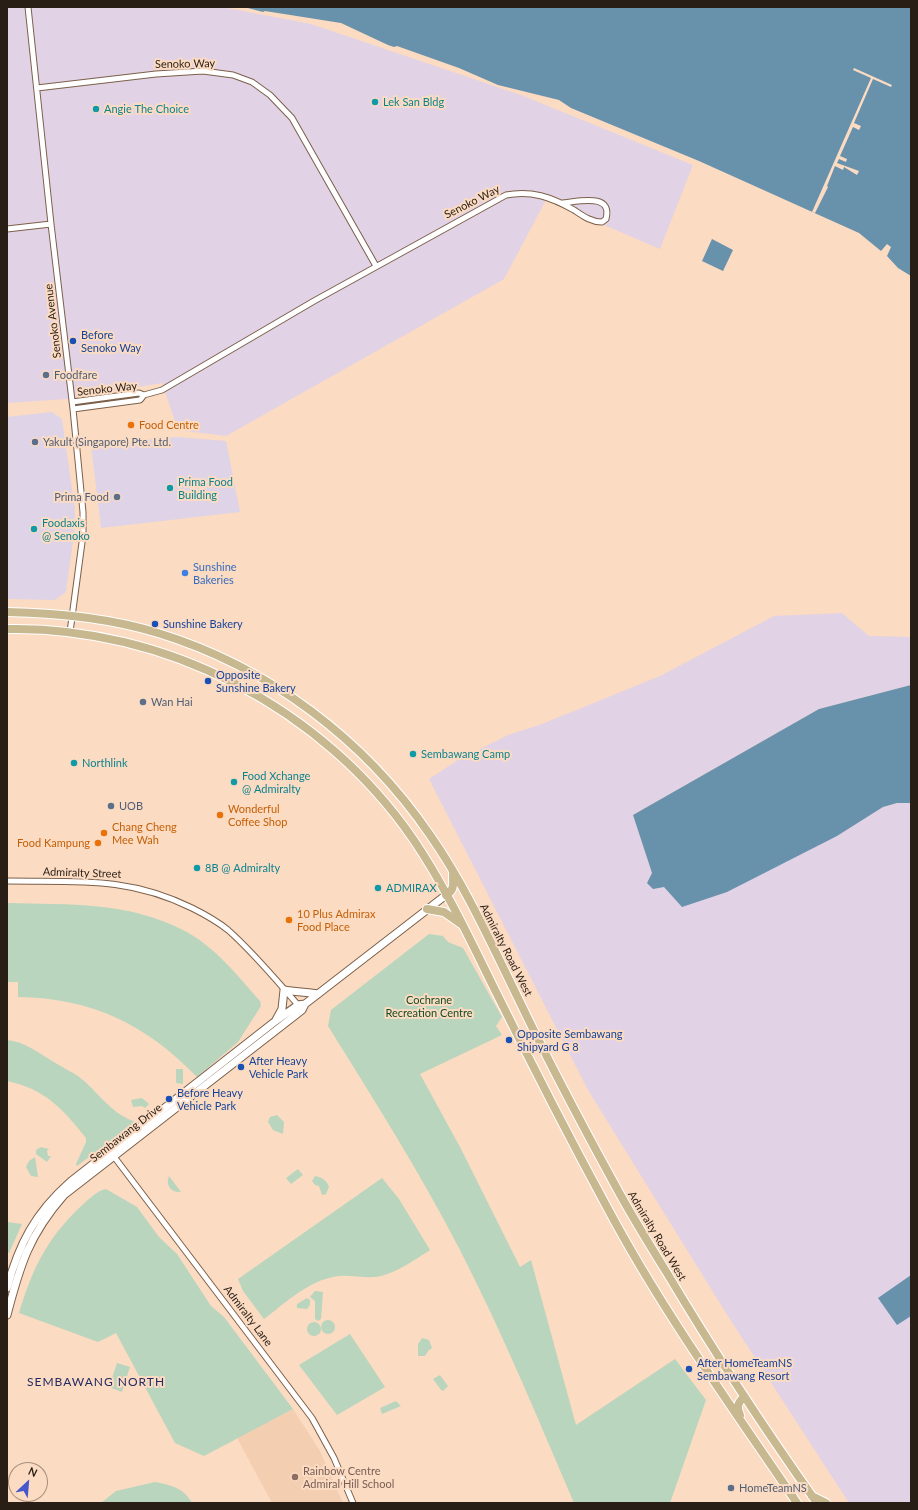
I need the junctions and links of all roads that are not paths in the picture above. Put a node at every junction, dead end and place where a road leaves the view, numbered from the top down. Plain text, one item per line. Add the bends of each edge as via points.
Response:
1 (28, 7) edge
2 (37, 88) junction
3 (561, 203) junction
4 (51, 224) junction
5 (7, 229) edge
6 (376, 266) junction
7 (144, 395) junction
8 (72, 402) junction
9 (74, 409) junction
10 (7, 612) edge
11 (72, 616) junction
12 (7, 629) edge
13 (70, 632) junction
14 (452, 871) junction
15 (7, 882) edge
16 (446, 895) junction
17 (427, 909) junction
18 (463, 925) junction
19 (284, 990) junction
20 (318, 994) junction
21 (302, 1006) junction
22 (274, 1024) junction
23 (112, 1154) junction
24 (7, 1288) edge
25 (7, 1315) edge
26 (744, 1397) junction
27 (744, 1424) junction
28 (812, 1496) junction
29 (353, 1503) edge
30 (797, 1503) edge
31 (817, 1503) edge
32 (826, 1503) edge

1 - 2 street, Senoko Avenue
2 - 4 street, Senoko Avenue
2 - 6 street, Senoko Way via 203,71 233,75 252,82 270,95 293,120
3 - 3 street, Senoko Way via 590,200 598,202 608,208 606,219 602,222 591,220
3 - 6 street, Senoko Way via 539,194 525,192 506,195
4 - 5 street
4 - 8 street, Senoko Avenue
6 - 7 street, Senoko Way via 162,390
7 - 8 street, Senoko Way
7 - 9 street, Senoko Way via 140,400
8 - 9 street, Senoko Avenue
9 - 11 street, Senoko Avenue via 84,524
10 - 11 main road, Admiralty Road West
11 - 13 street, Senoko Avenue
11 - 14 main road, Admiralty Road West via 129,626 180,640 227,661 284,692 320,716 364,755 402,796 430,834
12 - 13 main road
13 - 16 main road via 105,637 194,665 242,688 300,724 349,765 389,808 412,838
14 - 16 main road via 452,892
14 - 26 main road, Admiralty Road West via 615,1187
15 - 19 street, Admiralty Street via 105,882 160,894 195,910 227,930 252,953
16 - 17 main road, Sembawang Drive
16 - 18 main road
17 - 18 main road via 444,912
17 - 20 main road, Sembawang Drive
18 - 27 main road via 545,1090 629,1249 671,1317
19 - 20 main road
19 - 21 street, Admiralty Street
19 - 22 main road via 282,1009
20 - 21 main road, Sembawang Drive
21 - 22 main road, Sembawang Drive
21 - 23 main road, Sembawang Drive
22 - 23 main road, Sembawang Drive
23 - 24 main road, Sembawang Drive via 70,1182 41,1211 24,1239
23 - 25 main road, Sembawang Drive via 64,1195 40,1224 20,1266
23 - 29 street, Admiralty Lane via 312,1418 334,1458
26 - 27 main road via 737,1405
26 - 28 main road, Admiralty Road West
27 - 30 main road
28 - 31 main road, Admiralty Road West
28 - 32 main road

